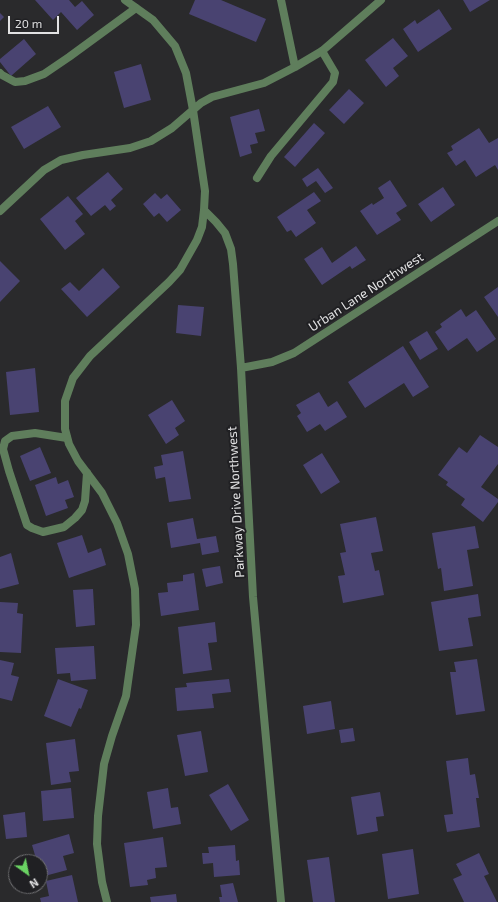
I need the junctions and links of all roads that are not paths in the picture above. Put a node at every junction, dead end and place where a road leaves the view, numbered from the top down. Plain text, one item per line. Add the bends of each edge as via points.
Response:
1 (125, 0) edge
2 (281, 0) edge
3 (381, 0) edge
4 (136, 8) junction
5 (322, 51) junction
6 (295, 67) junction
7 (0, 72) edge
8 (193, 110) junction
9 (257, 178) dead end
10 (204, 210) junction
11 (0, 211) edge
12 (498, 221) edge
13 (241, 368) junction
14 (67, 438) junction
15 (87, 474) junction
16 (107, 902) edge
17 (281, 902) edge

1 - 4 street
2 - 6 street
3 - 5 street
4 - 7 street via 44,74 15,82
4 - 8 street via 153,20 175,46 186,73
5 - 6 street
5 - 9 street via 335,73 333,82 271,156
6 - 8 street via 264,83 212,97
8 - 10 street via 205,191
8 - 11 street via 172,128 151,141 130,148 61,160 44,170
10 - 13 street, Parkway Drive Northwest via 225,233 231,248
10 - 14 street via 197,240 180,270 90,356 73,378 65,401
12 - 13 street, Urban Lane Northwest via 294,353 272,362
13 - 17 street, Parkway Drive Northwest via 253,596
14 - 15 street via 78,462
14 - 15 street via 35,433 12,436 5,441 3,448 9,471 27,525 43,532 64,527 75,518 85,501
15 - 16 street via 102,493 117,523 128,554 135,589 136,625 130,672 126,696 104,764 98,816 97,844

